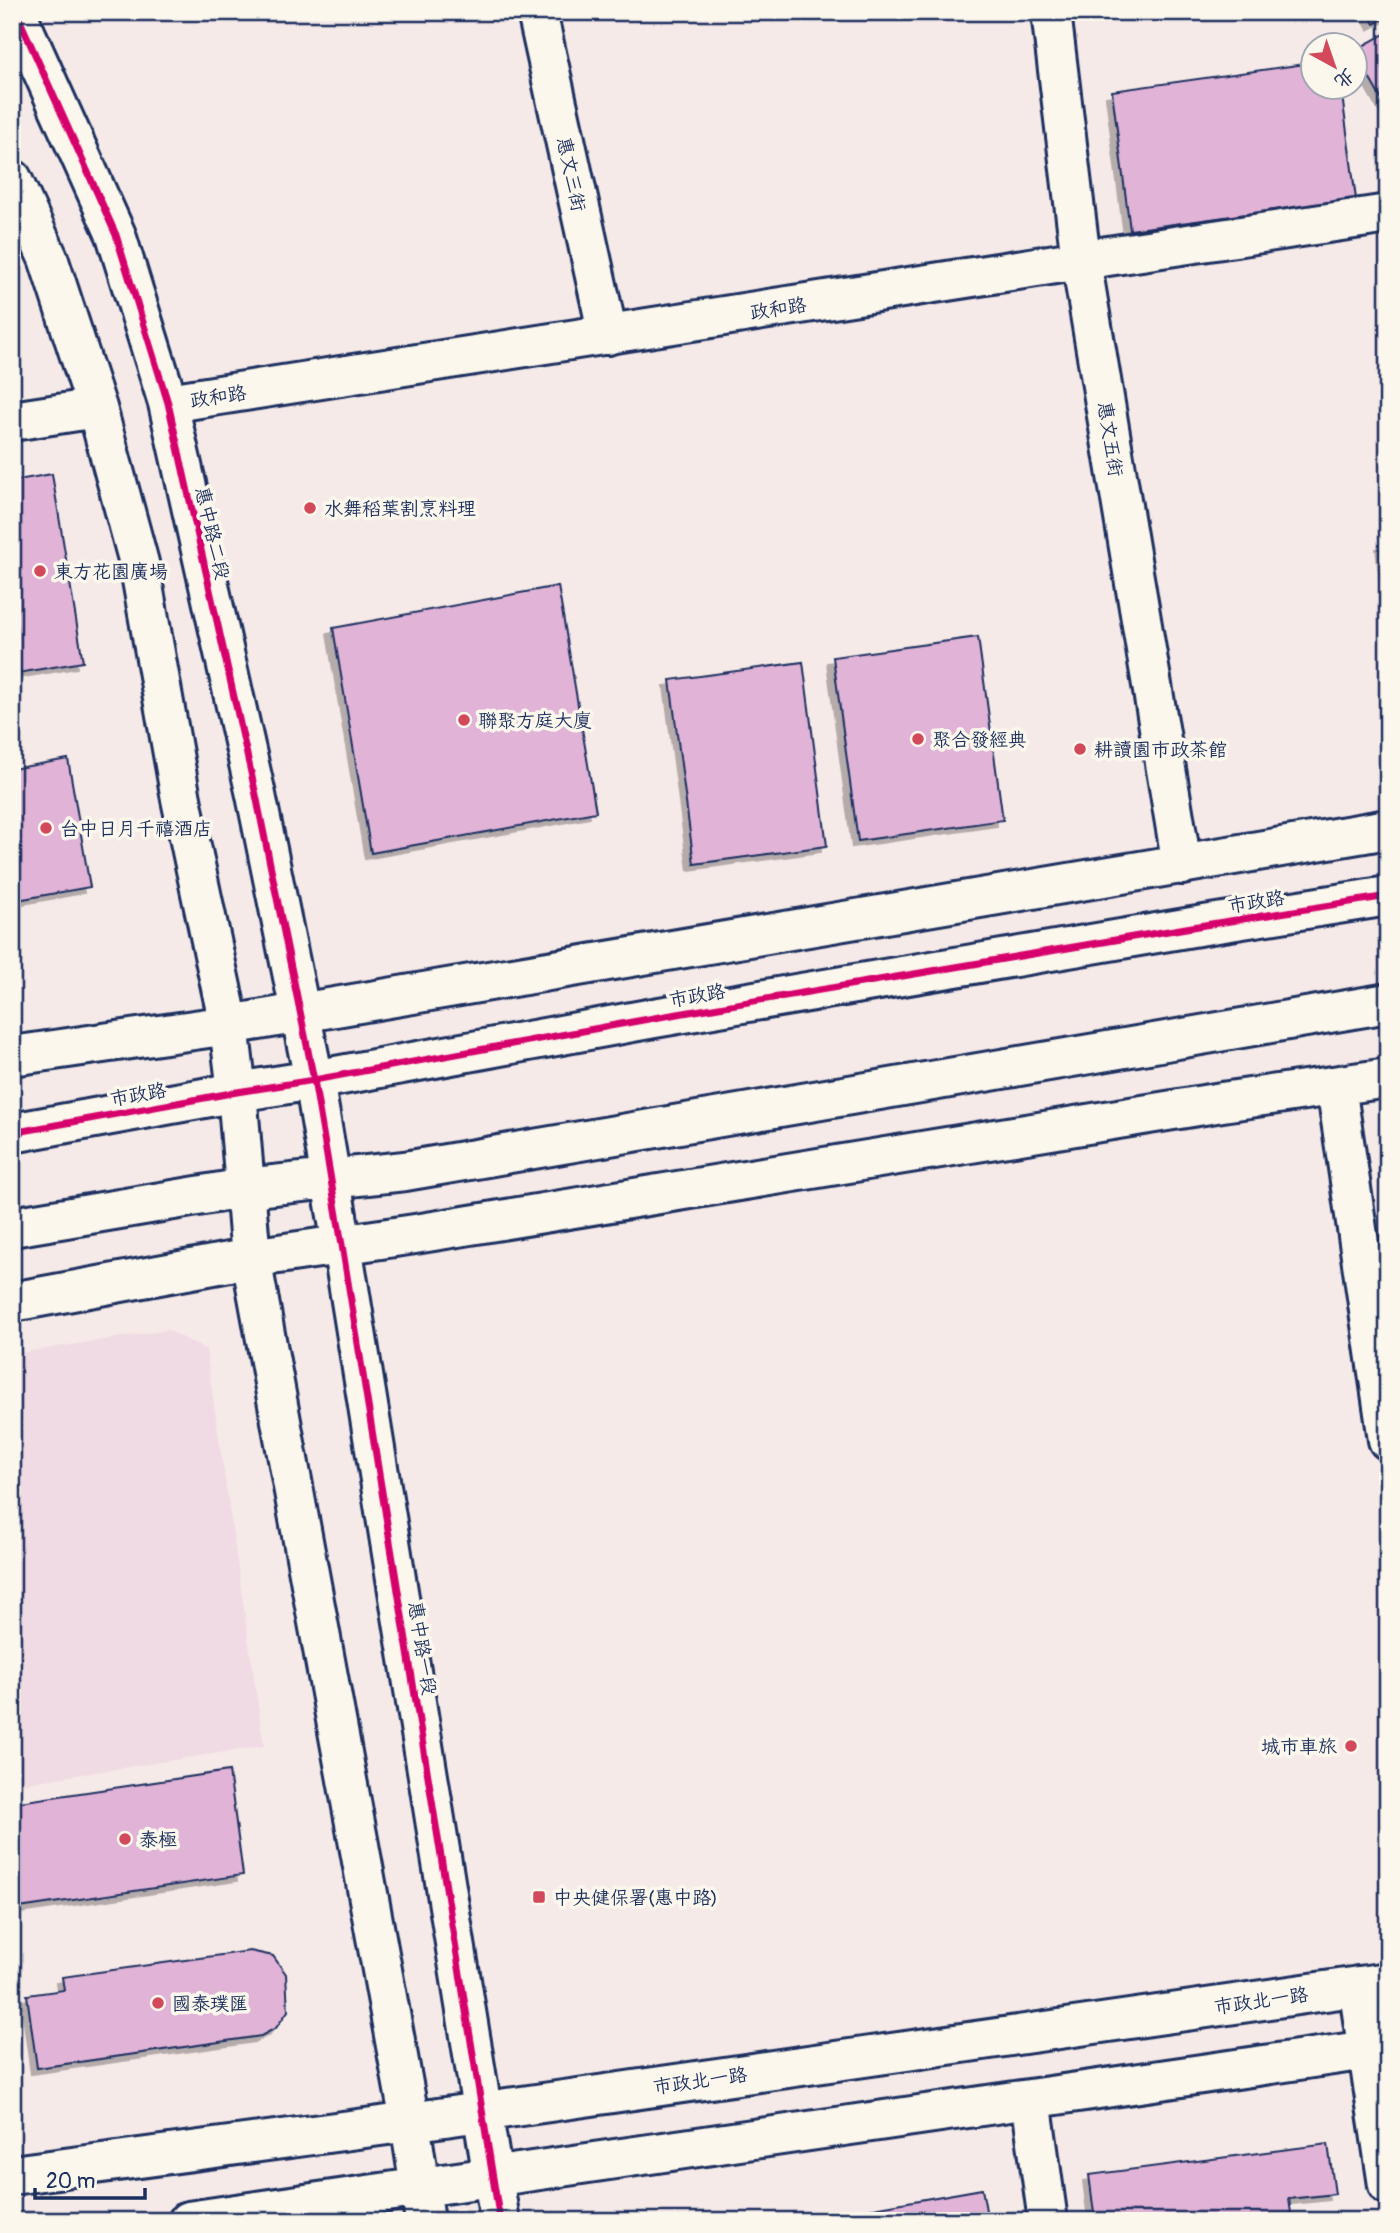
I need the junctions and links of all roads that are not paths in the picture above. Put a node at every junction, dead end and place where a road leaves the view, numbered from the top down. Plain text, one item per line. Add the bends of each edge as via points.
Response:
1 (16, 12) edge
2 (537, 12) edge
3 (1051, 12) edge
4 (12, 179) edge
5 (1388, 214) edge
6 (1081, 260) junction
7 (608, 335) junction
8 (168, 403) junction
9 (97, 408) junction
10 (12, 421) edge
11 (1388, 830) edge
12 (1182, 865) junction
13 (1388, 897) edge
14 (1388, 1003) edge
15 (300, 1012) junction
16 (229, 1025) junction
17 (12, 1056) edge
18 (1388, 1078) edge
19 (314, 1080) junction
20 (1336, 1086) junction
21 (237, 1092) junction
22 (12, 1133) edge
23 (330, 1179) junction
24 (245, 1188) junction
25 (12, 1227) edge
26 (342, 1245) junction
27 (251, 1258) junction
28 (12, 1303) edge
29 (1388, 1440) edge
30 (1373, 1984) edge
31 (1378, 2048) edge
32 (1031, 2099) junction
33 (483, 2111) junction
34 (410, 2122) junction
35 (12, 2175) edge
36 (493, 2176) junction
37 (1388, 2185) edge
38 (423, 2204) edge
39 (188, 2221) edge
40 (500, 2221) edge
41 (1048, 2221) edge

1 - 8 street, 惠中路二段 via 116,235
2 - 7 street, 惠文三街
3 - 6 street, 惠文五街
4 - 9 street via 48,258
5 - 6 street, 政和路
6 - 7 street, 政和路
6 - 12 street, 惠文五街
7 - 8 street, 政和路
8 - 15 street, 惠中路二段
9 - 10 street
9 - 16 street via 139,563 181,799
11 - 12 street
12 - 15 street
13 - 19 street, 市政路 via 668,1016
14 - 23 street via 405,1171
15 - 16 street
15 - 19 street, 惠中路二段
16 - 17 street
16 - 21 street
18 - 20 street
19 - 21 street, 市政路
19 - 23 street, 惠中路一段
20 - 26 street
20 - 29 street
21 - 22 street, 市政路
21 - 24 street
23 - 24 street
23 - 26 street, 惠中路一段
24 - 25 street
24 - 27 street
26 - 27 street
26 - 33 street, 惠中路一段
27 - 28 street
27 - 34 street
30 - 31 street
30 - 33 street, 市政北一路
31 - 32 street
31 - 37 street
32 - 36 street
32 - 41 street
33 - 34 street, 市政北一路
33 - 36 street, 惠中路一段
34 - 35 street, 市政北一路
34 - 38 street
36 - 38 street
36 - 40 street, 惠中路一段
38 - 39 street

